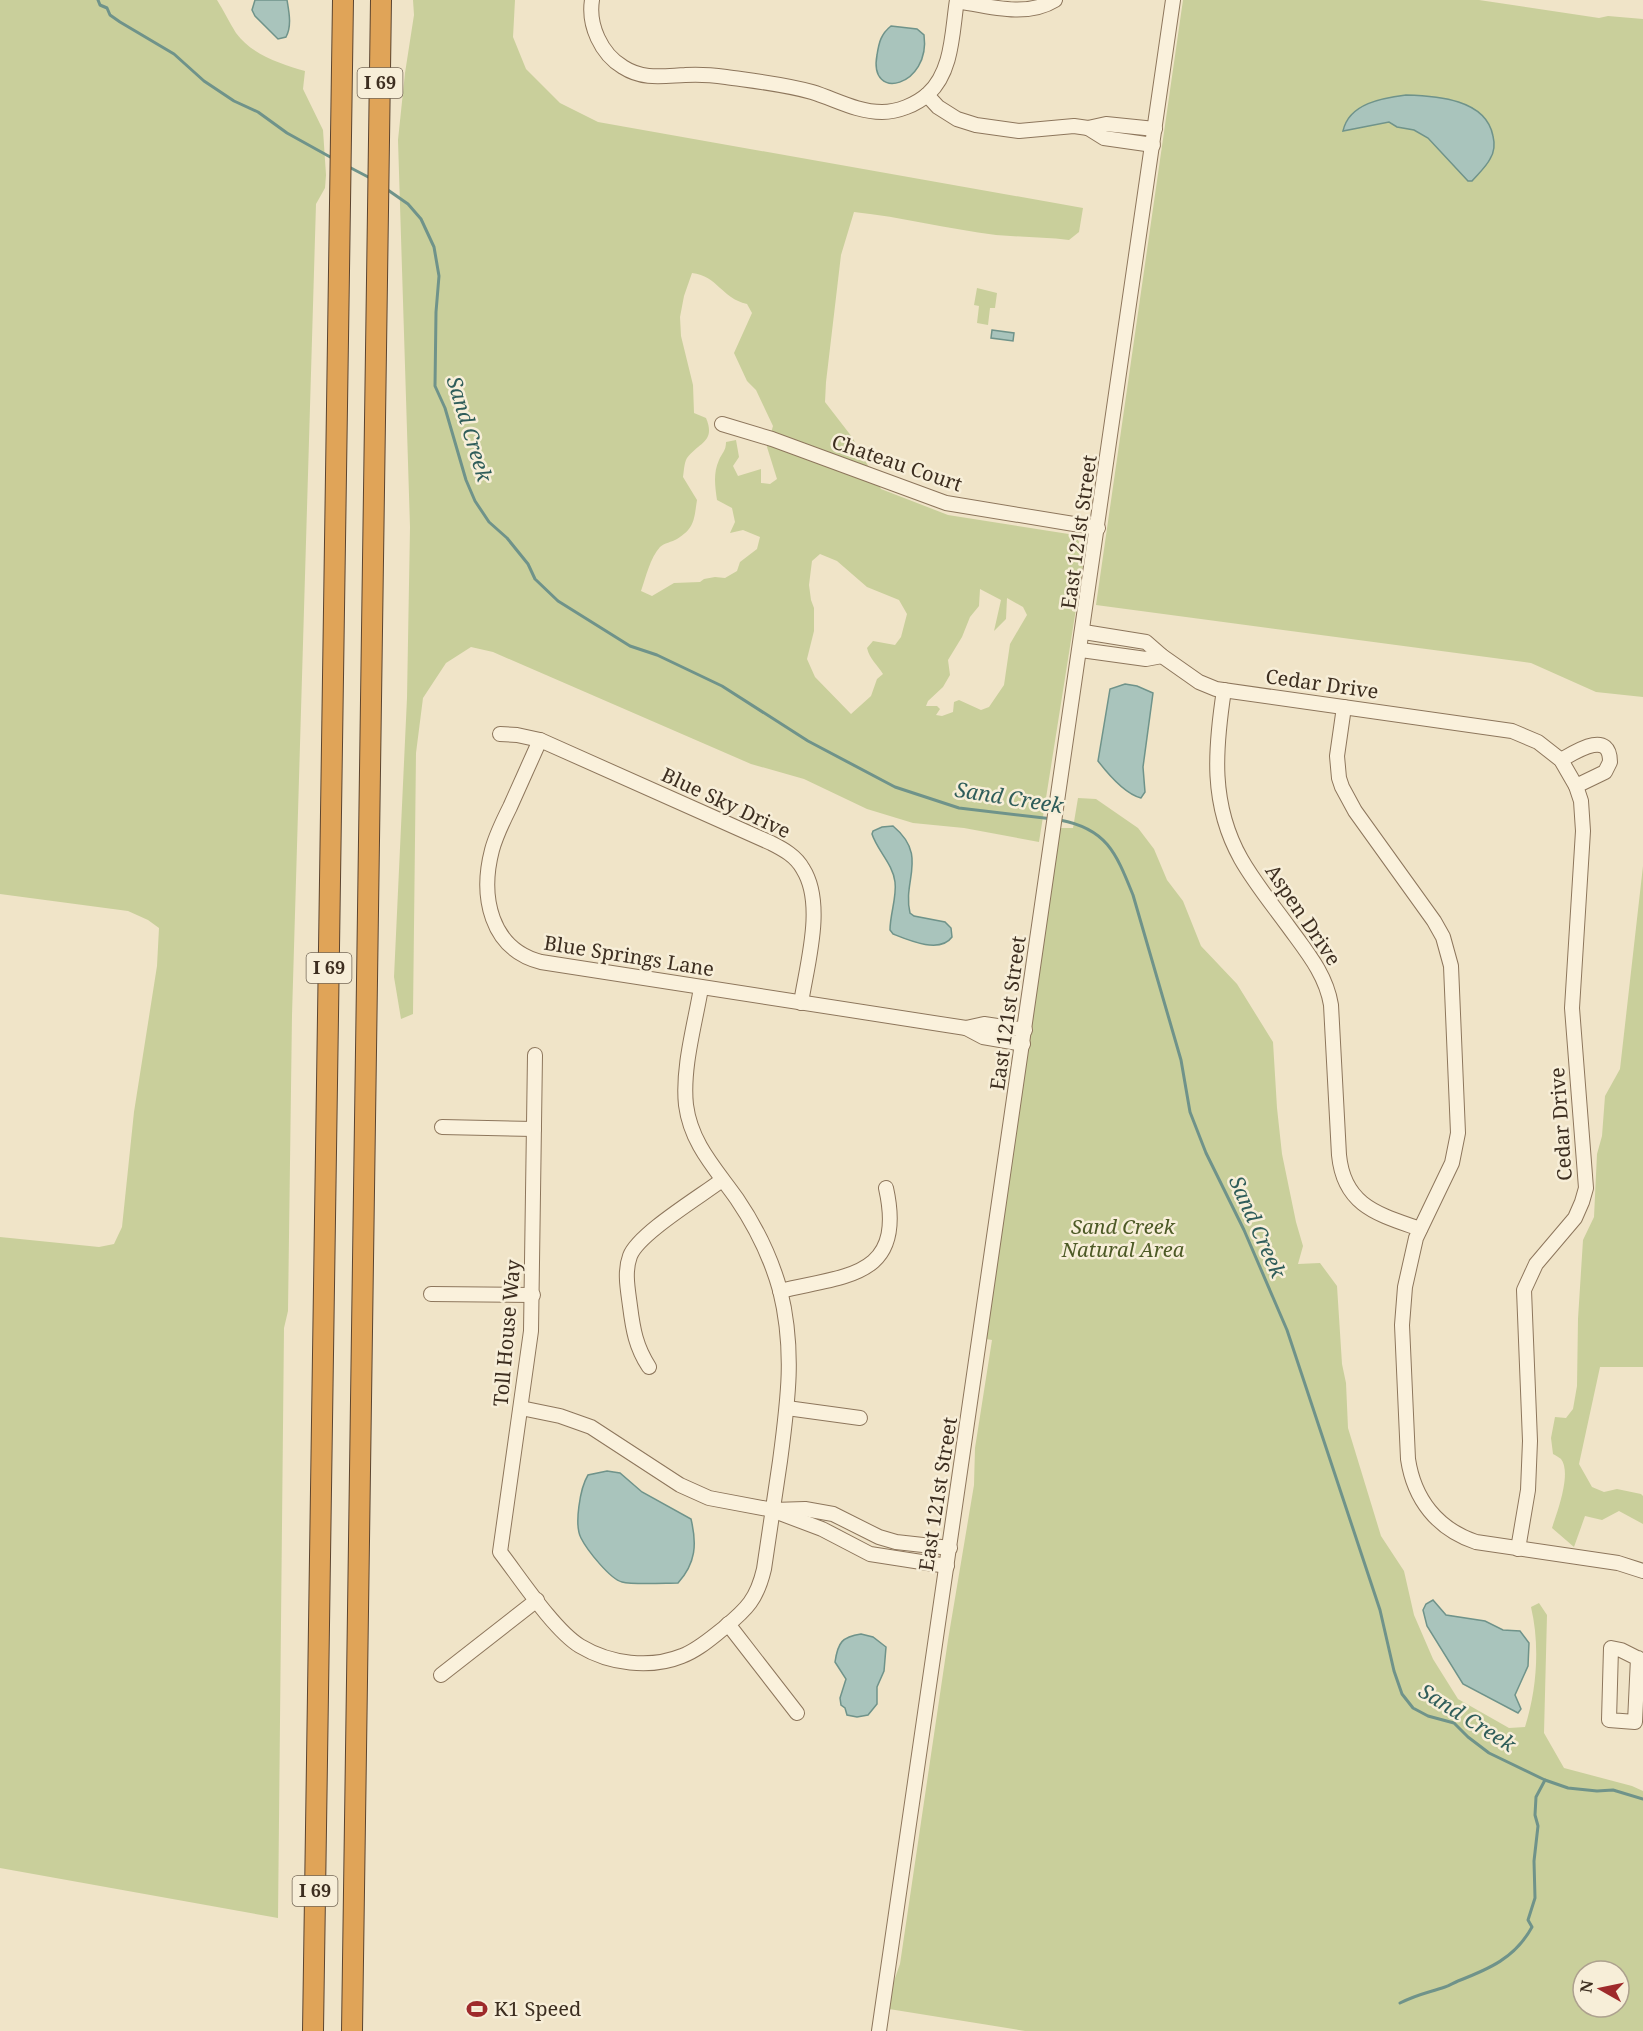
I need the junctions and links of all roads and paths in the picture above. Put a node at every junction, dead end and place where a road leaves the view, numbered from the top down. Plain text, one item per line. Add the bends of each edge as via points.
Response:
1 (343, 0) edge
2 (381, 0) edge
3 (592, 0) edge
4 (1055, 0) edge
5 (1173, 0) edge
6 (957, 1) edge
7 (927, 95) junction
8 (1088, 128) junction
9 (1155, 129) junction
10 (1153, 145) junction
11 (722, 424) dead end
12 (1098, 528) junction
13 (1084, 632) junction
14 (1081, 650) junction
15 (1162, 656) junction
16 (1224, 690) junction
17 (1344, 707) junction
18 (500, 734) dead end
19 (540, 740) junction
20 (1561, 760) junction
21 (1576, 786) junction
22 (701, 988) junction
23 (801, 1003) junction
24 (966, 1028) junction
25 (1025, 1029) junction
26 (1023, 1044) junction
27 (535, 1055) dead end
28 (442, 1127) dead end
29 (534, 1129) junction
30 (722, 1180) junction
31 (886, 1188) dead end
32 (1420, 1229) junction
33 (780, 1291) junction
34 (431, 1294) dead end
35 (533, 1295) junction
36 (649, 1367) dead end
37 (520, 1408) junction
38 (788, 1408) junction
39 (860, 1419) dead end
40 (773, 1510) junction
41 (950, 1548) junction
42 (1518, 1549) junction
43 (947, 1566) junction
44 (1643, 1570) edge
45 (537, 1599) junction
46 (728, 1624) junction
47 (1640, 1660) edge
48 (441, 1675) dead end
49 (797, 1713) dead end
50 (314, 2031) edge
51 (352, 2031) edge
52 (879, 2031) edge

1 - 50 highway, I 69
2 - 51 highway, I 69
3 - 7 street via 594,29 605,51 623,68 642,75 726,77 790,87 855,108 883,112 908,106
4 - 6 street via 1025,10
5 - 9 street, East 121st Street
6 - 7 street via 946,63
7 - 8 street via 947,114 976,125 1027,132
8 - 9 street via 1106,124
8 - 10 street via 1104,138
9 - 10 street, East 121st Street
10 - 12 street, East 121st Street
11 - 12 street, Chateau Court via 946,503
12 - 13 street, East 121st Street
13 - 14 street, East 121st Street
13 - 15 street, Cedar Drive via 1146,642
14 - 15 street via 1146,659
14 - 25 street, East 121st Street
15 - 16 street, Cedar Drive via 1199,682
16 - 17 street, Cedar Drive
16 - 32 street, Aspen Drive via 1216,739 1224,820 1241,859 1317,967 1332,1005 1342,1178 1366,1207
17 - 20 street, Cedar Drive via 1512,731 1538,742
17 - 32 street via 1338,768 1342,788 1434,921 1451,966 1458,1144
18 - 19 street, Blue Sky Drive
19 - 22 street, Blue Springs Lane via 489,861 489,906 502,939 522,956 541,963
19 - 23 street, Blue Sky Drive via 771,843 803,867 814,908
20 - 21 street, Cedar Drive
20 - 21 street via 1594,744 1606,749 1610,758 1605,772
21 - 42 street, Cedar Drive via 1583,831 1572,1008 1586,1188 1575,1218 1536,1264 1524,1290 1530,1441 1528,1490
22 - 23 street, Blue Springs Lane
22 - 30 street, Toll House Way via 686,1073 686,1106 695,1138
23 - 24 street, Blue Springs Lane
24 - 25 street, Blue Springs Lane via 984,1024
24 - 26 street, Blue Springs Lane via 982,1037
25 - 26 street, East 121st Street
26 - 41 street, East 121st Street
27 - 29 street, Toll House Way
28 - 29 street
29 - 35 street, Toll House Way
30 - 33 street, Toll House Way via 757,1233
30 - 36 street via 640,1240 630,1256 627,1275 633,1336
31 - 33 street via 890,1210 888,1235 884,1249 873,1263 855,1272
32 - 42 street via 1408,1269 1403,1315 1408,1459 1413,1483 1424,1505 1461,1537
33 - 38 street, Toll House Way via 790,1351
34 - 35 street
35 - 37 street, Toll House Way
37 - 40 street via 591,1427 695,1492 732,1504
37 - 45 street, Toll House Way via 500,1552
38 - 39 street
38 - 40 street, Toll House Way
40 - 41 street via 805,1509 833,1514 896,1542
40 - 43 street via 870,1554
40 - 46 street, Toll House Way via 756,1595
41 - 43 street, East 121st Street
42 - 44 street
43 - 52 street, East 121st Street
45 - 46 street, Toll House Way via 579,1645 603,1657 626,1662 660,1662 682,1656
45 - 48 street
46 - 49 street
47 - 47 street via 1635,1722 1609,1720 1611,1648

